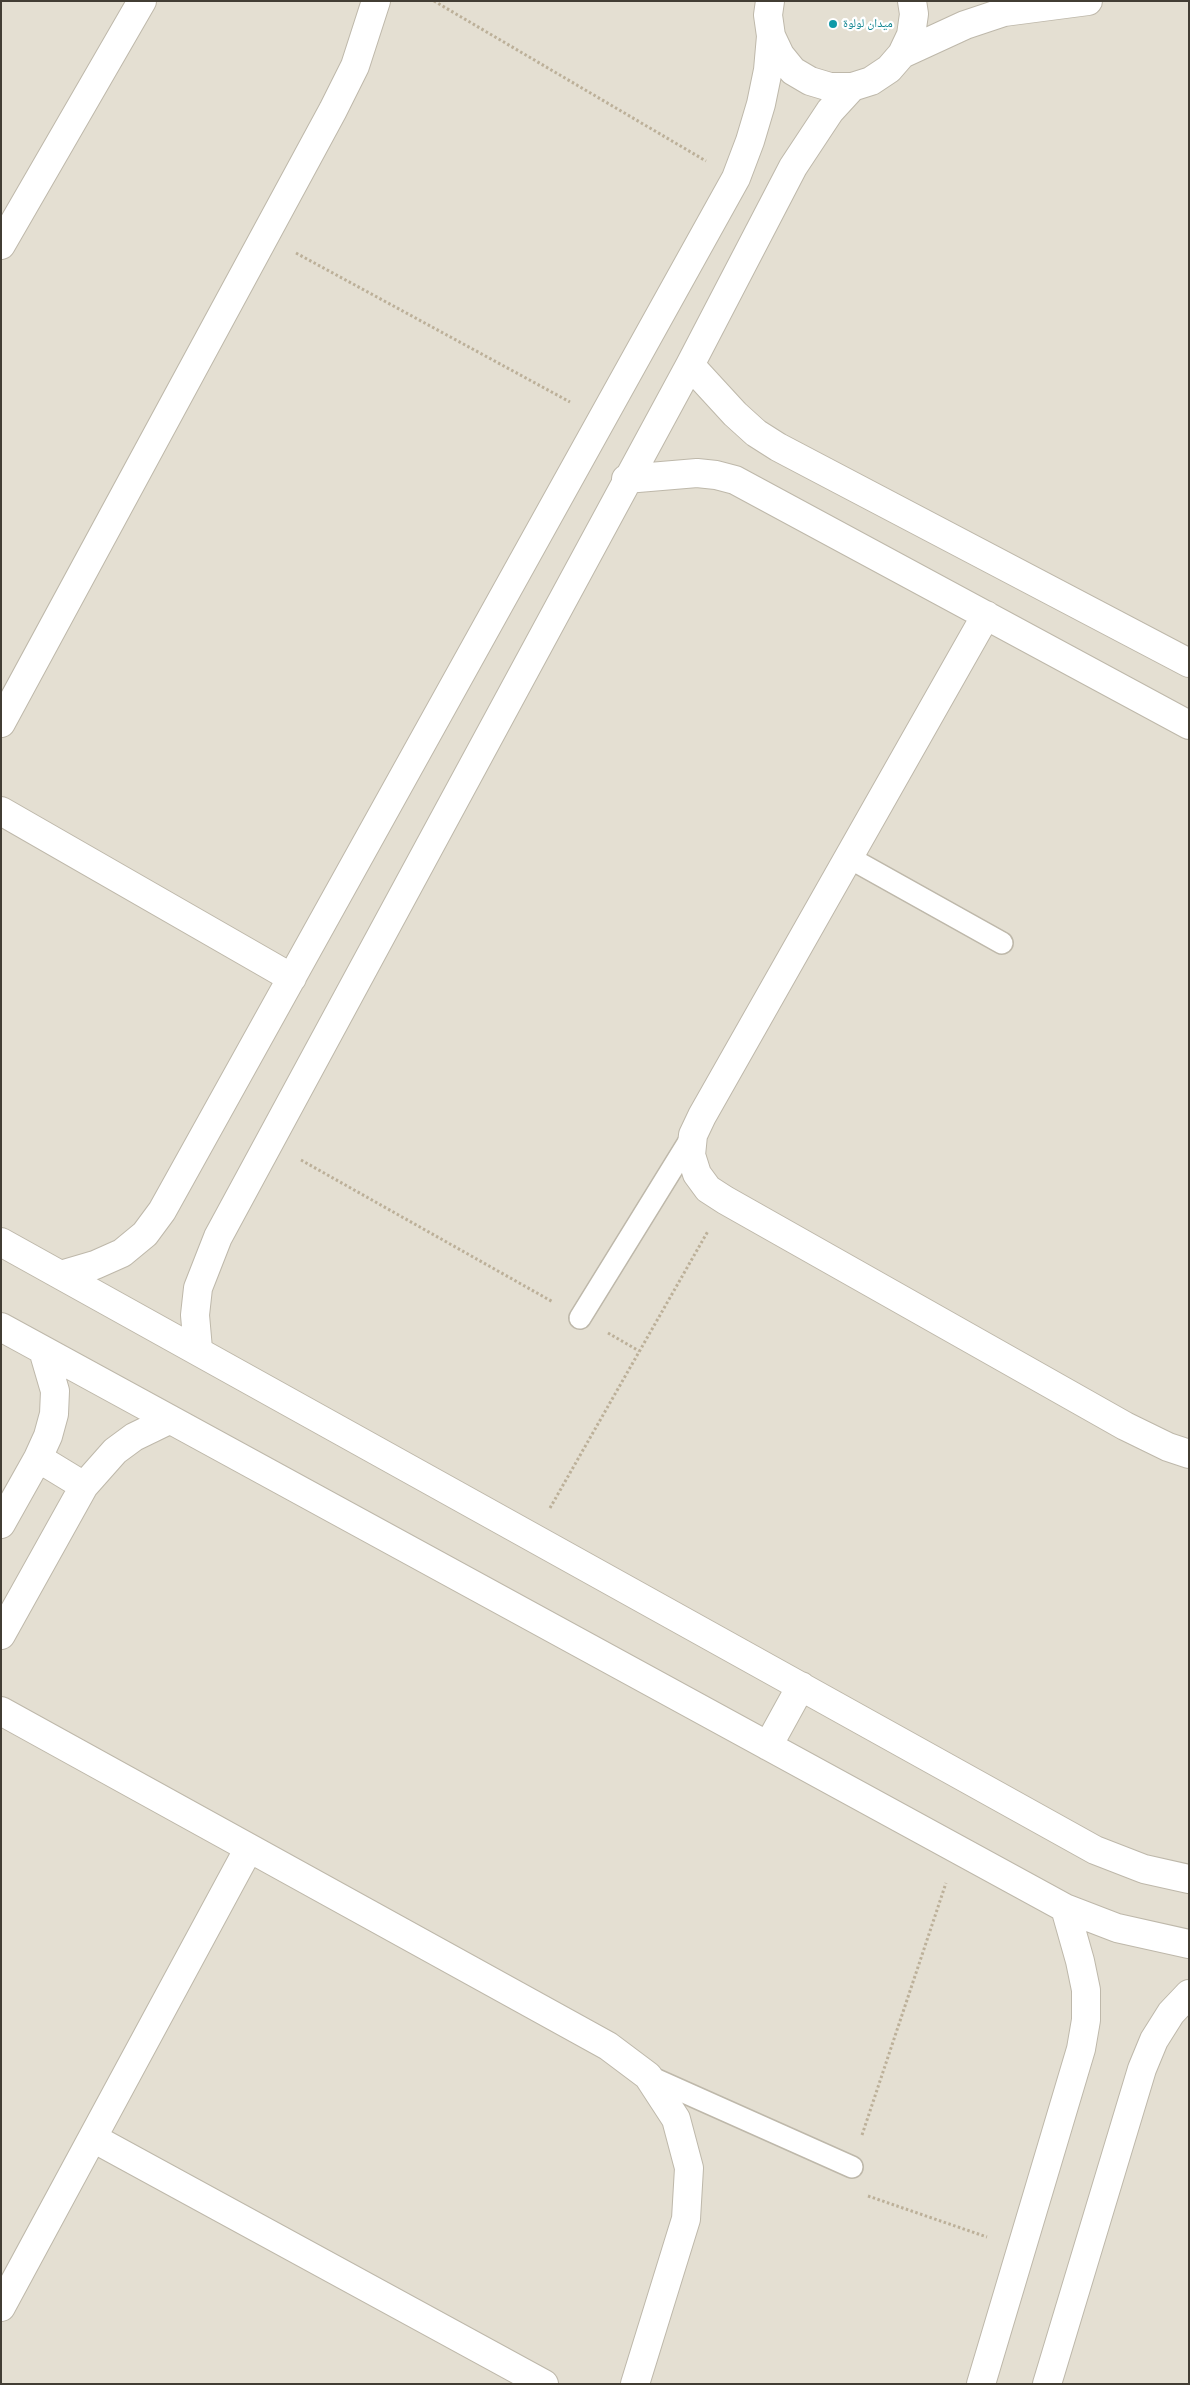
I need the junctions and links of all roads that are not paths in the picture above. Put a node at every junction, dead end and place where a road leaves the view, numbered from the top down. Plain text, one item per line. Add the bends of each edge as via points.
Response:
1 (142, 1) edge
2 (376, 1) edge
3 (770, 1) edge
4 (912, 1) edge
5 (1088, 1) edge
6 (771, 36) junction
7 (902, 54) junction
8 (852, 87) junction
9 (1, 245) edge
10 (690, 365) junction
11 (626, 479) junction
12 (986, 615) junction
13 (1189, 663) edge
14 (1, 723) edge
15 (1189, 725) edge
16 (1, 811) edge
17 (848, 857) junction
18 (1002, 943) dead end
19 (292, 978) junction
20 (693, 1135) junction
21 (1, 1242) edge
22 (61, 1275) junction
23 (580, 1318) road end
24 (1, 1327) edge
25 (198, 1349) junction
26 (44, 1350) junction
27 (169, 1420) junction
28 (1189, 1454) edge
29 (38, 1458) junction
30 (84, 1486) junction
31 (1, 1524) edge
32 (1, 1635) edge
33 (801, 1686) junction
34 (1, 1712) edge
35 (768, 1746) junction
36 (249, 1848) junction
37 (1189, 1879) edge
38 (1065, 1908) junction
39 (1189, 1944) edge
40 (1189, 1994) edge
41 (648, 2076) junction
42 (93, 2138) junction
43 (852, 2167) road end
44 (1, 2308) edge
45 (544, 2384) edge
46 (635, 2384) edge
47 (980, 2384) edge
48 (1047, 2384) edge

1 - 9 street
2 - 14 street via 355,66
3 - 6 street
4 - 7 street via 911,35
5 - 7 street via 1004,12 965,25
6 - 8 street via 793,71 810,82 830,87
6 - 19 street via 761,104 736,178
7 - 8 street via 889,70
8 - 10 street via 816,131 793,167
10 - 11 street
10 - 13 street via 735,414 778,447
11 - 12 street via 697,473 735,480
11 - 25 street via 218,1237 198,1288 195,1315
12 - 15 street
12 - 17 street
16 - 19 street
17 - 18 lane
17 - 20 street
19 - 22 street via 162,1210 145,1234 122,1253
20 - 23 lane
20 - 28 street via 692,1154 697,1174 708,1189 725,1200 1125,1426
21 - 22 street
22 - 25 street
24 - 26 street
25 - 33 street
26 - 27 street
26 - 29 street via 55,1391 54,1414
27 - 30 street via 134,1437 115,1451
27 - 35 street
29 - 30 street
29 - 31 street
30 - 32 street
33 - 35 street
33 - 37 street via 1095,1850 1144,1869
34 - 36 street
35 - 38 street
36 - 41 street via 608,2046
36 - 42 street
38 - 39 street via 1117,1928
38 - 47 street via 1086,1990 1086,2020 1081,2049
40 - 48 street via 1171,2013 1142,2068
41 - 43 lane
41 - 46 street via 676,2119 689,2168 686,2219
42 - 44 street
42 - 45 street

